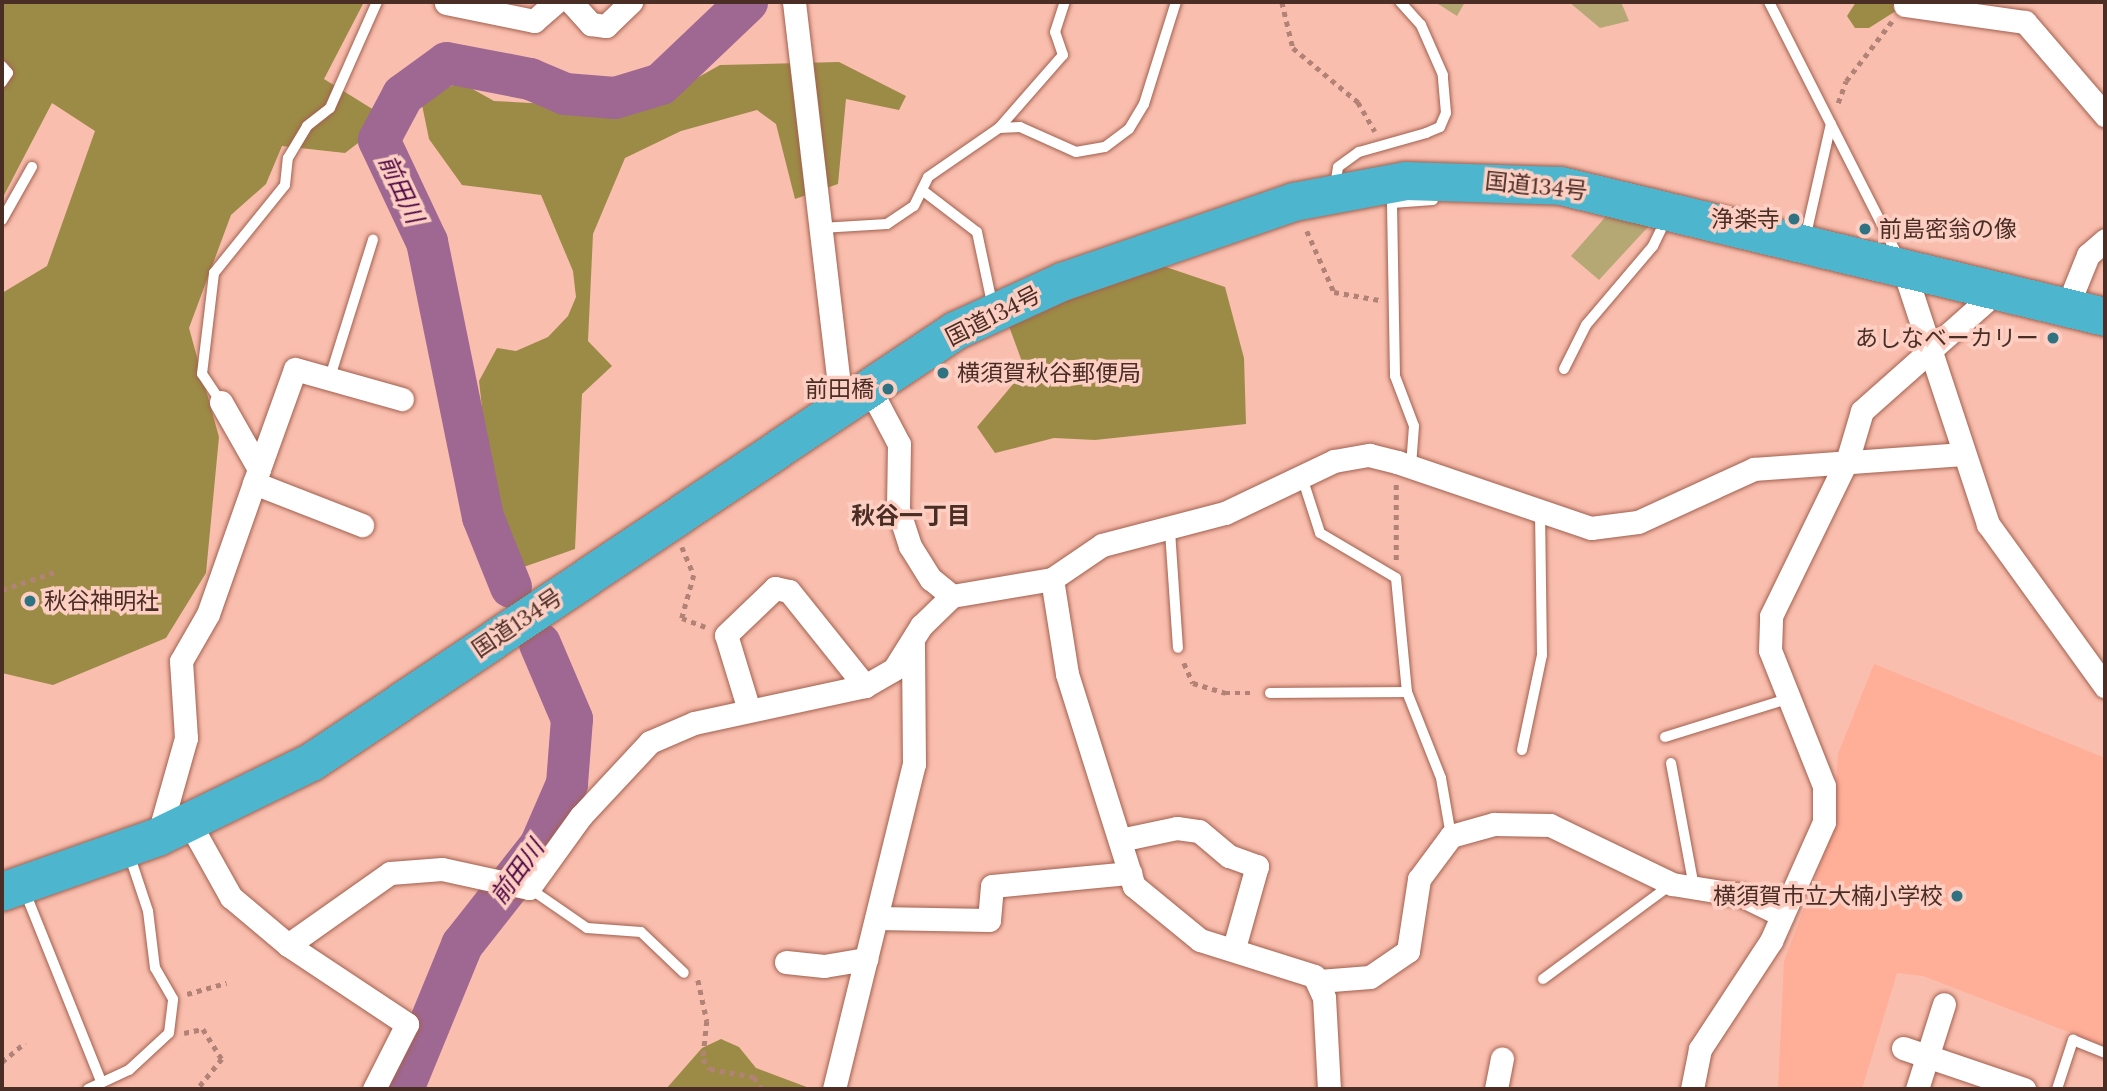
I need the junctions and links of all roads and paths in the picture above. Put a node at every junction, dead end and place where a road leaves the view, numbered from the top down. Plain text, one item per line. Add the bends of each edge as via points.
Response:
1 (377, 2) edge
2 (556, 2) edge
3 (571, 2) edge
4 (631, 2) edge
5 (794, 2) edge
6 (1065, 2) edge
7 (1176, 2) edge
8 (1282, 2) edge
9 (1400, 2) edge
10 (1769, 2) edge
11 (446, 3) edge
12 (1905, 3) edge
13 (2, 66) edge
14 (2, 82) edge
15 (2105, 115) edge
16 (1831, 124) junction
17 (999, 128) junction
18 (1382, 145) junction
19 (32, 167) dead end
20 (1524, 183) junction
21 (922, 190) junction
22 (1334, 192) junction
23 (1468, 198) dead end
24 (1443, 199) dead end
25 (1294, 202) junction
26 (1671, 207) junction
27 (2, 220) edge
28 (821, 228) junction
29 (373, 240) dead end
30 (2105, 240) edge
31 (1804, 242) junction
32 (1902, 264) junction
33 (1997, 291) junction
34 (1394, 303) junction
35 (2067, 307) junction
36 (994, 311) junction
37 (2105, 317) edge
38 (1931, 348) junction
39 (1564, 369) dead end
40 (330, 377) junction
41 (402, 399) dead end
42 (856, 399) junction
43 (221, 402) joint
44 (1962, 454) junction
45 (1848, 458) junction
46 (1404, 464) junction
47 (1300, 472) junction
48 (257, 476) junction
49 (1540, 514) junction
50 (670, 521) junction
51 (362, 525) dead end
52 (1170, 531) junction
53 (55, 572) dead end
54 (1396, 578) junction
55 (1052, 579) junction
56 (2, 590) edge
57 (952, 596) junction
58 (726, 635) junction
59 (913, 644) junction
60 (1178, 649) joint
61 (865, 686) junction
62 (2105, 686) edge
63 (1407, 692) junction
64 (1270, 693) joint
65 (1787, 699) junction
66 (749, 710) junction
67 (1665, 737) dead end
68 (1522, 750) dead end
69 (1671, 763) dead end
70 (158, 836) junction
71 (1451, 836) junction
72 (1120, 841) junction
73 (1130, 873) junction
74 (1672, 884) junction
75 (529, 888) junction
76 (12, 889) edge
77 (1695, 890) junction
78 (1782, 915) junction
79 (877, 918) junction
80 (288, 945) junction
81 (1234, 948) junction
82 (866, 959) junction
83 (786, 962) dead end
84 (684, 973) joint
85 (1543, 979) dead end
86 (1319, 981) junction
87 (226, 983) dead end
88 (173, 999) junction
89 (1944, 1004) dead end
90 (169, 1032) junction
91 (25, 1043) dead end
92 (1903, 1048) dead end
93 (2105, 1053) edge
94 (1927, 1056) junction
95 (1502, 1059) dead end
96 (2, 1062) edge
97 (101, 1081) junction
98 (88, 1089) edge
99 (198, 1089) edge
100 (374, 1089) edge
101 (762, 1089) edge
102 (834, 1089) edge
103 (1329, 1089) edge
104 (1496, 1089) edge
105 (1692, 1089) edge
106 (1917, 1089) edge
107 (2024, 1089) edge
108 (2057, 1089) edge

1 - 43 lane via 330,108 307,126 288,158 285,186 214,273 202,374
2 - 11 street via 534,20
3 - 4 street via 591,24 606,26
5 - 28 street
6 - 17 lane via 1055,32 1063,55
7 - 17 lane via 1144,104 1129,129 1105,147 1076,152 1020,127
8 - 18 path via 1293,48 1358,102
9 - 18 lane via 1421,25 1444,75 1446,113 1440,127
10 - 16 lane
12 - 15 street via 2025,22
12 - 16 path via 1846,81
13 - 14 lane via 8,73
16 - 31 lane
16 - 32 lane
17 - 21 lane via 928,177
18 - 22 lane via 1338,167
19 - 27 lane
20 - 22 highway, 国道134号 via 1406,181
20 - 23 lane via 1506,195
20 - 26 highway, 国道134号
21 - 28 lane via 914,206 887,224
21 - 36 lane via 977,232
22 - 25 highway, 国道134号
24 - 34 lane via 1392,203
25 - 34 path via 1334,292
25 - 36 highway, 国道134号 via 1160,245
26 - 31 highway, 国道134号
26 - 39 lane via 1653,246 1586,325
28 - 42 street
29 - 40 lane
30 - 35 street via 2088,256
31 - 32 highway, 国道134号
32 - 33 highway, 国道134号
32 - 38 street
33 - 35 highway, 国道134号
33 - 38 street
34 - 46 lane via 1395,376 1415,436
35 - 37 highway, 国道134号
36 - 42 highway, 国道134号
38 - 44 street
38 - 45 street via 1862,411
40 - 41 street
40 - 48 street via 295,369
42 - 50 highway, 国道134号
42 - 57 street via 899,444 898,509 910,546 931,579
43 - 48 street
44 - 45 street
44 - 62 street via 1988,524
45 - 49 street via 1754,469 1638,522 1591,528
45 - 65 street via 1770,616 1770,650
46 - 47 street via 1369,455
46 - 49 street
46 - 54 path
47 - 52 street via 1225,513
47 - 54 lane via 1320,533
48 - 51 street
48 - 70 street via 208,614 181,662 186,738
49 - 68 lane via 1542,655
50 - 58 path via 694,575 682,618
50 - 70 highway, 国道134号 via 312,762
52 - 55 street via 1102,545
52 - 60 lane
53 - 56 path
54 - 63 lane
55 - 57 street
55 - 72 street via 1067,674
57 - 59 street via 921,626
58 - 61 street via 757,600 775,588 789,591
58 - 66 street
59 - 61 street via 894,669
59 - 79 street via 914,764
60 - 64 path via 1193,683 1225,693
61 - 66 street
63 - 64 lane
63 - 71 lane via 1441,778
65 - 67 lane
65 - 78 street via 1824,786 1825,822
66 - 75 street via 650,742 581,816
69 - 77 lane
70 - 76 highway, 国道134号
70 - 80 street
70 - 88 lane via 148,911 155,968
71 - 74 street via 1494,824 1550,825
71 - 86 street via 1419,879 1408,951 1370,977
72 - 73 street
72 - 81 street via 1177,828 1199,831 1228,856 1257,866
73 - 79 street via 992,886 989,920
73 - 81 street via 1152,905 1200,940
74 - 77 street
74 - 85 lane
75 - 80 street via 442,869 390,873
75 - 84 lane via 587,928 641,932
76 - 97 lane
77 - 78 street via 1741,895
78 - 105 street via 1700,1049
79 - 82 street
80 - 100 street via 407,1024
81 - 86 street
82 - 83 street via 824,966
82 - 102 street
84 - 101 path via 704,990 703,1059 710,1069 754,1077
86 - 103 street
87 - 88 path
88 - 90 lane
89 - 94 street
90 - 97 lane via 129,1070
90 - 99 path via 203,1029 216,1045 222,1059
91 - 96 path
92 - 94 street
93 - 108 lane via 2073,1040
94 - 106 street
94 - 107 street
95 - 104 street
97 - 98 lane

